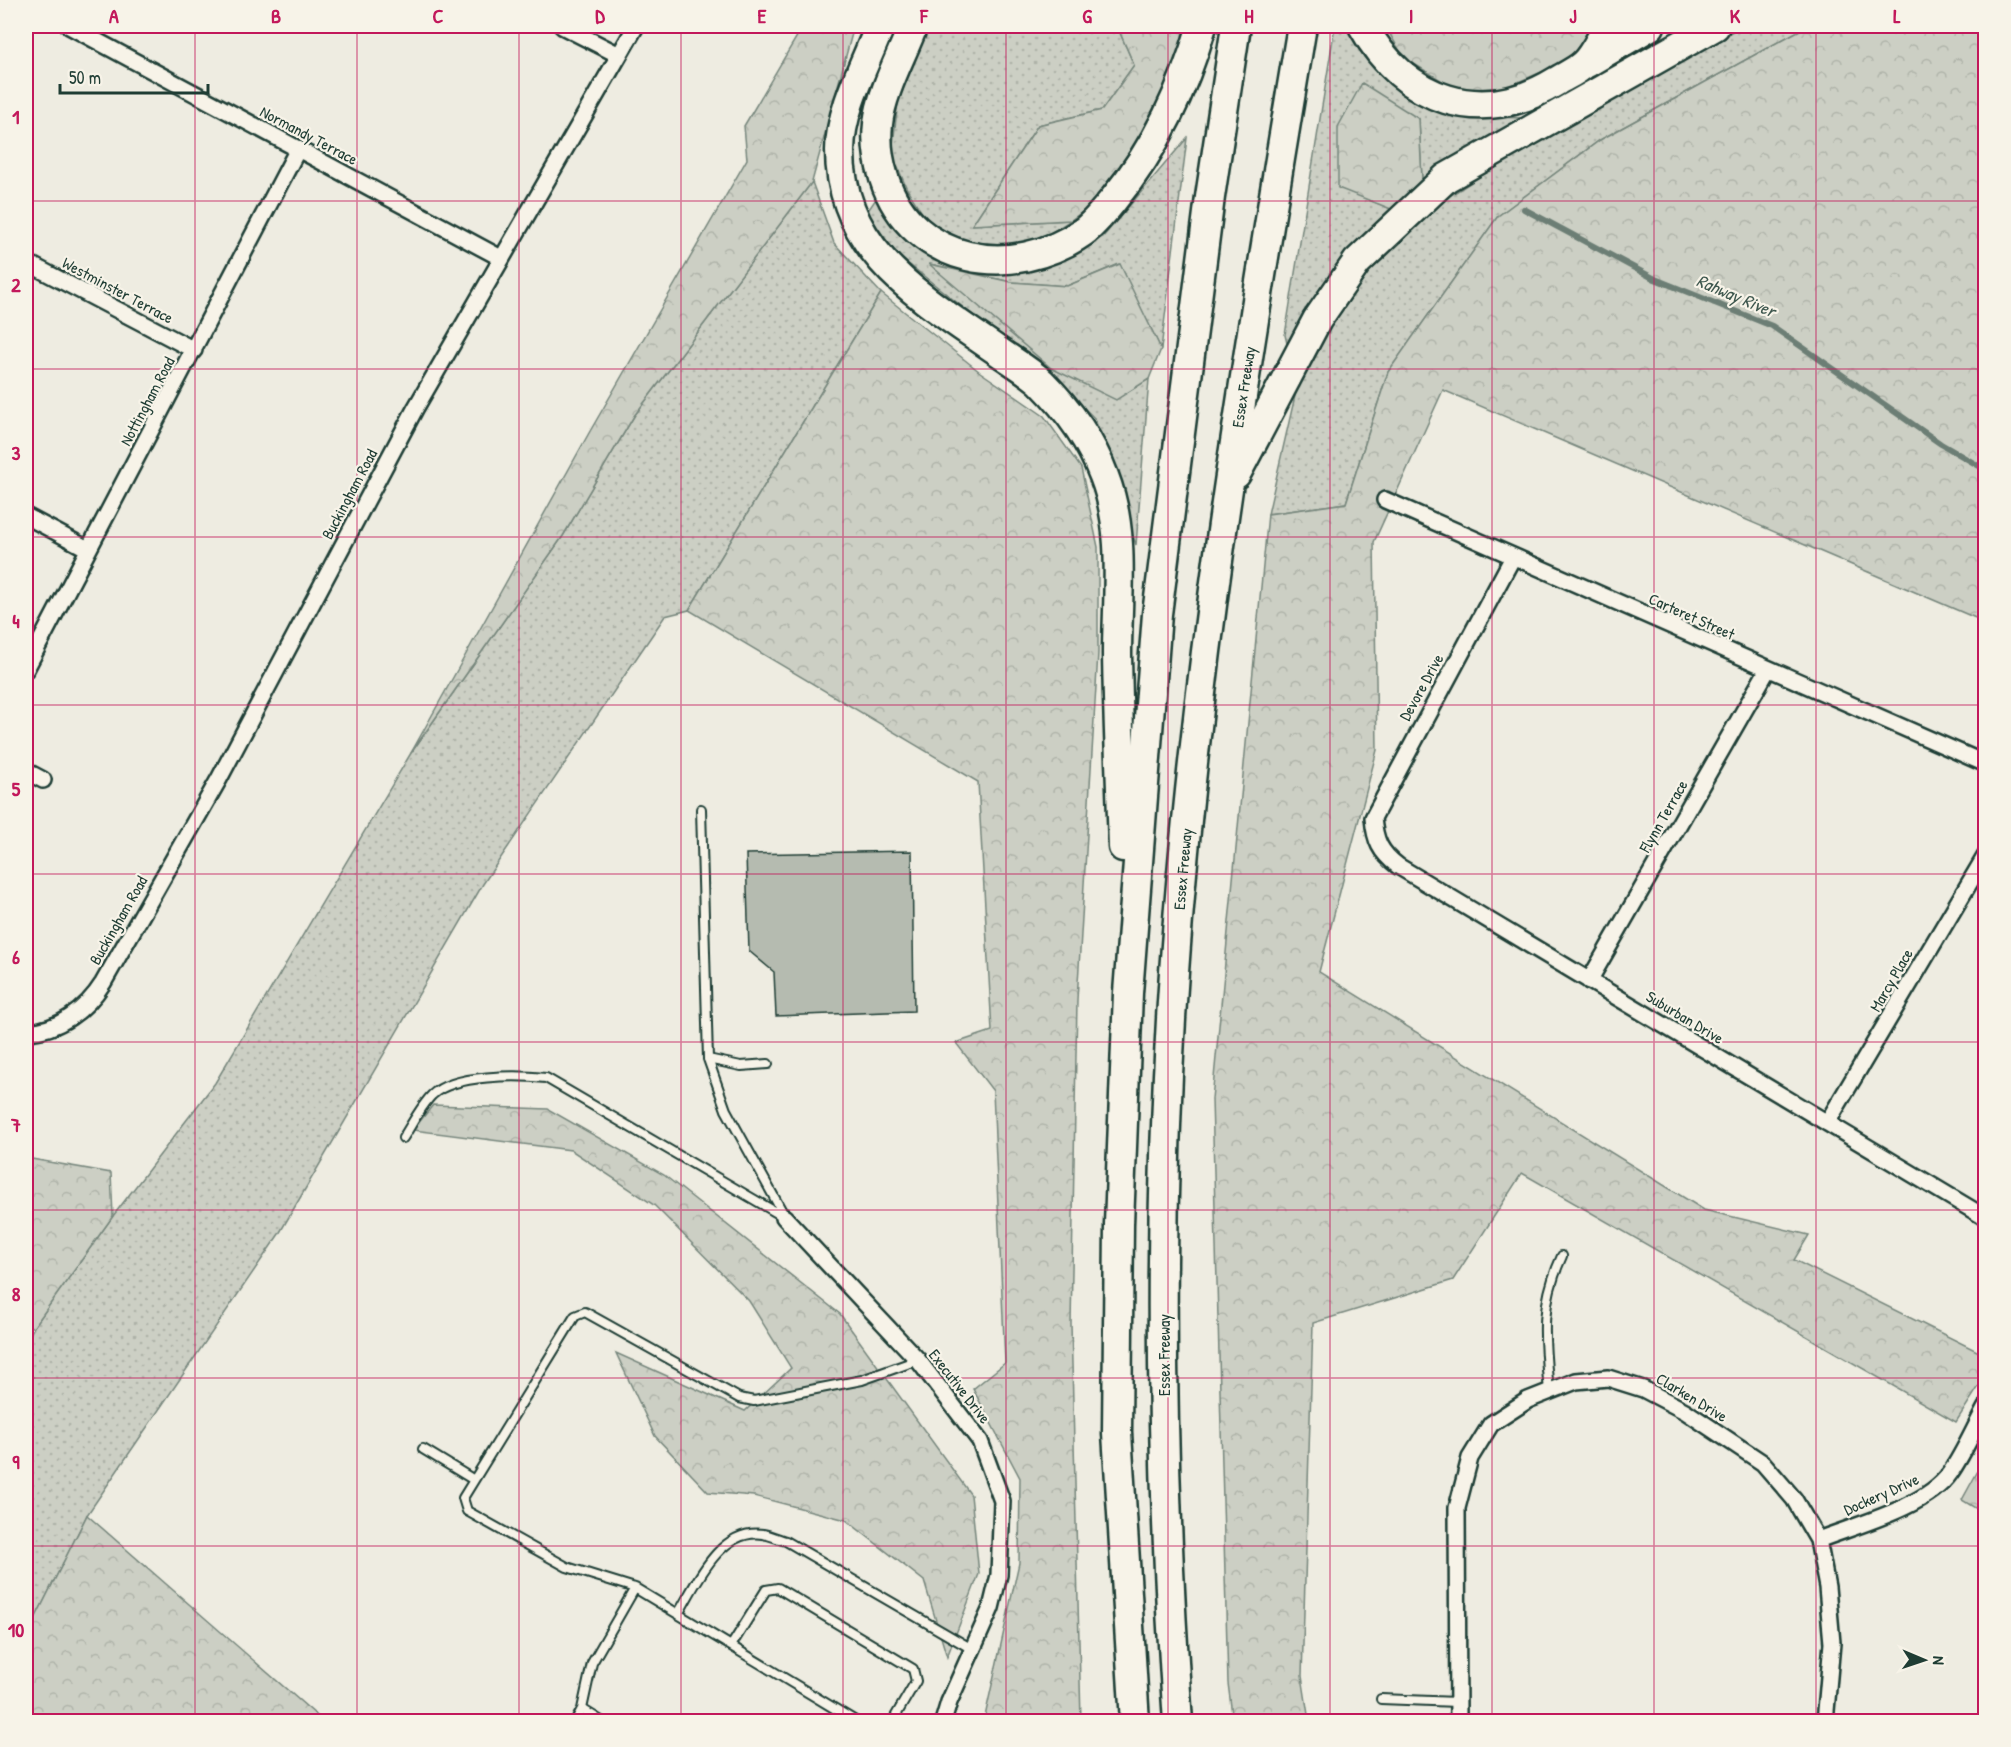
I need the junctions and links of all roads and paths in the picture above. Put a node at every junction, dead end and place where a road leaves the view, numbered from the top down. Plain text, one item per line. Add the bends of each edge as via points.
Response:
1 (69, 26) edge
2 (562, 26) edge
3 (636, 26) edge
4 (880, 26) edge
5 (914, 26) edge
6 (1202, 26) edge
7 (1236, 26) edge
8 (1302, 26) edge
9 (1363, 26) edge
10 (1609, 26) edge
11 (1650, 26) edge
12 (1714, 26) edge
13 (619, 55) junction
14 (1585, 64) junction
15 (298, 149) junction
16 (501, 258) junction
17 (26, 262) edge
18 (194, 350) junction
19 (1227, 492) junction
20 (1385, 500) dead end
21 (26, 516) edge
22 (88, 549) junction
23 (1513, 557) junction
24 (26, 669) edge
25 (1768, 669) junction
26 (1986, 764) edge
27 (26, 771) edge
28 (43, 780) dead end
29 (701, 809) dead end
30 (1374, 838) joint
31 (1986, 855) edge
32 (1589, 981) junction
33 (1128, 993) junction
34 (26, 1032) edge
35 (708, 1059) junction
36 (768, 1064) dead end
37 (1827, 1123) junction
38 (404, 1137) dead end
39 (784, 1217) junction
40 (1986, 1218) edge
41 (1562, 1256) dead end
42 (918, 1360) junction
43 (1549, 1391) junction
44 (1986, 1407) edge
45 (423, 1449) dead end
46 (474, 1480) junction
47 (1818, 1540) junction
48 (635, 1588) junction
49 (678, 1614) junction
50 (731, 1646) junction
51 (972, 1649) junction
52 (1381, 1699) dead end
53 (1457, 1702) junction
54 (582, 1709) junction
55 (575, 1722) edge
56 (603, 1722) edge
57 (857, 1722) edge
58 (892, 1722) edge
59 (944, 1722) edge
60 (1135, 1722) edge
61 (1178, 1722) edge
62 (1458, 1722) edge
63 (1825, 1722) edge

1 - 15 street, Normandy Terrace
2 - 13 street
3 - 13 street, Buckingham Road
4 - 33 highway via 847,113 840,149 843,186 853,220 869,247 900,277 1040,381 1068,413 1092,450 1113,502 1119,578 1117,652
5 - 6 highway via 878,124 880,165 892,201 924,237 950,251 984,260 1011,260 1039,255 1084,231 1105,209 1144,160 1161,130 1189,68
7 - 33 highway via 1210,196 1157,614
8 - 19 highway, Essex Freeway
9 - 14 highway via 1374,46 1406,79 1426,92 1467,104 1511,101 1541,91
10 - 14 highway
11 - 14 highway
12 - 19 highway via 1446,178 1357,262 1317,320
13 - 16 street, Buckingham Road
15 - 16 street, Normandy Terrace
15 - 18 street, Nottingham Road
16 - 34 street, Buckingham Road via 415,409 219,779 103,983 85,1007 68,1019 50,1028
17 - 18 street, Westminster Terrace
18 - 22 street, Nottingham Road
19 - 61 highway, Essex Freeway via 1208,621 1184,856 1166,1134 1164,1439
20 - 23 street, Carteret Street
21 - 22 street
22 - 24 street, Nottingham Road
23 - 25 street, Carteret Street
23 - 30 street, Devore Drive via 1386,788 1373,818
25 - 26 street, Carteret Street
25 - 32 street, Flynn Terrace
27 - 28 street
29 - 35 lane
30 - 32 street, Suburban Drive via 1381,853 1398,866
31 - 37 street, Marcy Place
32 - 37 street, Suburban Drive
33 - 60 highway via 1119,1224 1117,1433
35 - 36 lane via 741,1066
35 - 39 lane via 726,1110
37 - 40 street, Suburban Drive
38 - 39 lane via 431,1095 444,1086 508,1074 546,1078
39 - 42 street, Executive Drive
41 - 43 lane via 1549,1283 1544,1314
42 - 46 lane via 862,1380 754,1401 740,1398 585,1312 575,1316
42 - 51 street, Executive Drive via 980,1441 1002,1501 999,1575 991,1608
43 - 47 street, Clarken Drive via 1576,1381 1608,1378 1643,1389 1685,1410 1763,1463 1794,1499
43 - 53 street, Clarken Drive via 1491,1424 1470,1458 1457,1508
44 - 47 street, Dockery Drive via 1949,1475 1929,1493 1899,1509
45 - 46 lane
46 - 48 lane via 463,1498 467,1511 567,1567
47 - 63 street, Clarken Drive via 1832,1643
48 - 49 lane
48 - 54 lane via 592,1663
49 - 50 lane
49 - 51 lane via 717,1552 736,1539 760,1534 786,1541
50 - 57 lane
50 - 58 lane via 766,1590 778,1588 913,1670 916,1681
51 - 59 street, Executive Drive
52 - 53 lane
53 - 62 street, Clarken Drive
54 - 55 lane
54 - 56 lane

